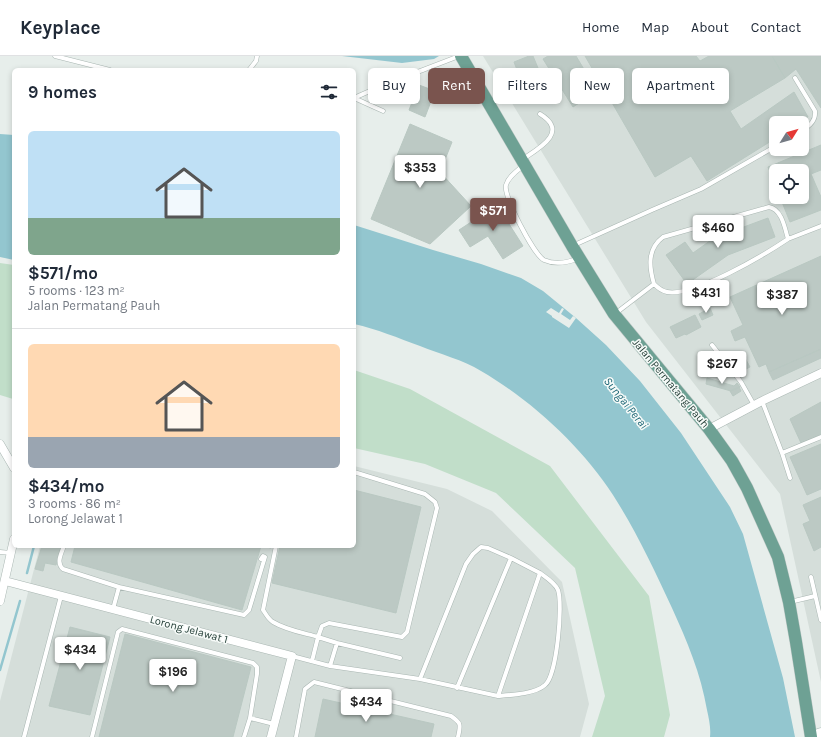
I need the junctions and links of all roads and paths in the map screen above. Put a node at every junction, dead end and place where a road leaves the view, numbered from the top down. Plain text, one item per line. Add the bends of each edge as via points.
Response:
1 (55, 56) edge
2 (460, 56) edge
3 (256, 58) edge
4 (102, 68) edge
5 (250, 68) edge
6 (795, 78) dead end
7 (356, 97) edge
8 (356, 99) edge
9 (383, 112) dead end
10 (540, 114) dead end
11 (809, 126) edge
12 (769, 150) edge
13 (524, 162) junction
14 (821, 226) edge
15 (788, 239) junction
16 (572, 246) junction
17 (579, 258) junction
18 (654, 284) junction
19 (614, 314) junction
20 (712, 345) dead end
21 (821, 373) edge
22 (758, 403) junction
23 (709, 429) junction
24 (821, 437) edge
25 (0, 444) edge
26 (782, 453) junction
27 (12, 465) edge
28 (356, 473) edge
29 (790, 478) dead end
30 (12, 548) edge
31 (63, 548) edge
32 (276, 548) edge
33 (0, 552) edge
34 (11, 553) junction
35 (511, 558) junction
36 (261, 559) dead end
37 (540, 573) junction
38 (811, 577) dead end
39 (5, 581) junction
40 (119, 587) junction
41 (61, 595) junction
42 (815, 596) junction
43 (0, 601) edge
44 (789, 602) junction
45 (113, 609) junction
46 (821, 620) edge
47 (318, 637) junction
48 (337, 643) junction
49 (292, 656) junction
50 (400, 658) dead end
51 (312, 661) junction
52 (330, 666) junction
53 (420, 679) junction
54 (457, 688) junction
55 (498, 696) junction
56 (250, 718) junction
57 (274, 724) junction
58 (821, 734) edge
59 (24, 737) edge
60 (92, 737) edge
61 (244, 737) edge
62 (271, 737) edge
63 (296, 737) edge
64 (458, 737) edge
65 (812, 737) edge

1 - 4 lane
2 - 7 lane
2 - 13 main road, Jalan Permatang Pauh
3 - 5 lane
6 - 11 lane via 815,111 816,117
8 - 9 lane
10 - 13 lane via 552,127 551,135 544,145
12 - 16 lane via 701,190
13 - 16 main road, Jalan Permatang Pauh
13 - 17 lane via 509,178 505,188 531,245 544,260 562,263
14 - 15 lane
15 - 18 lane via 745,266 690,290 667,292
15 - 18 lane via 779,213 769,207 663,237 652,249 650,269
16 - 17 main road, Jalan Permatang Pauh
17 - 19 main road, Jalan Permatang Pauh
18 - 19 lane
19 - 23 main road, Jalan Permatang Pauh
20 - 22 lane
21 - 22 street
22 - 23 street
22 - 26 lane
23 - 44 main road, Jalan Permatang Pauh via 732,461 747,488 778,558
24 - 26 lane
25 - 27 street
26 - 29 lane
28 - 47 lane via 425,494 437,508 405,635 402,637 329,623 322,626
30 - 34 street
31 - 40 lane via 59,561 63,569
32 - 47 lane via 263,610 273,622
33 - 34 lane
34 - 39 street
35 - 37 lane
35 - 53 lane via 481,547 473,554 466,564
35 - 54 lane
36 - 40 lane via 265,557 250,610 244,615
37 - 55 lane
37 - 55 lane via 556,586 560,599 560,622 551,677 545,686 537,690
38 - 42 lane
39 - 41 street, Lorong Jelawat 1
39 - 43 street
40 - 45 lane
41 - 45 street, Lorong Jelawat 1
41 - 59 lane
42 - 44 lane
42 - 46 lane
44 - 65 main road, Jalan Permatang Pauh
45 - 49 street, Lorong Jelawat 1
47 - 48 lane
47 - 51 lane
48 - 50 lane
48 - 52 lane
49 - 51 lane
49 - 57 street
51 - 52 lane
52 - 53 lane
53 - 54 lane
54 - 55 lane
56 - 57 lane
56 - 60 lane via 257,674 257,667 253,663 122,629 118,632
56 - 61 lane
57 - 62 street
58 - 65 main road
63 - 64 lane via 305,689 314,682 451,716 461,727

